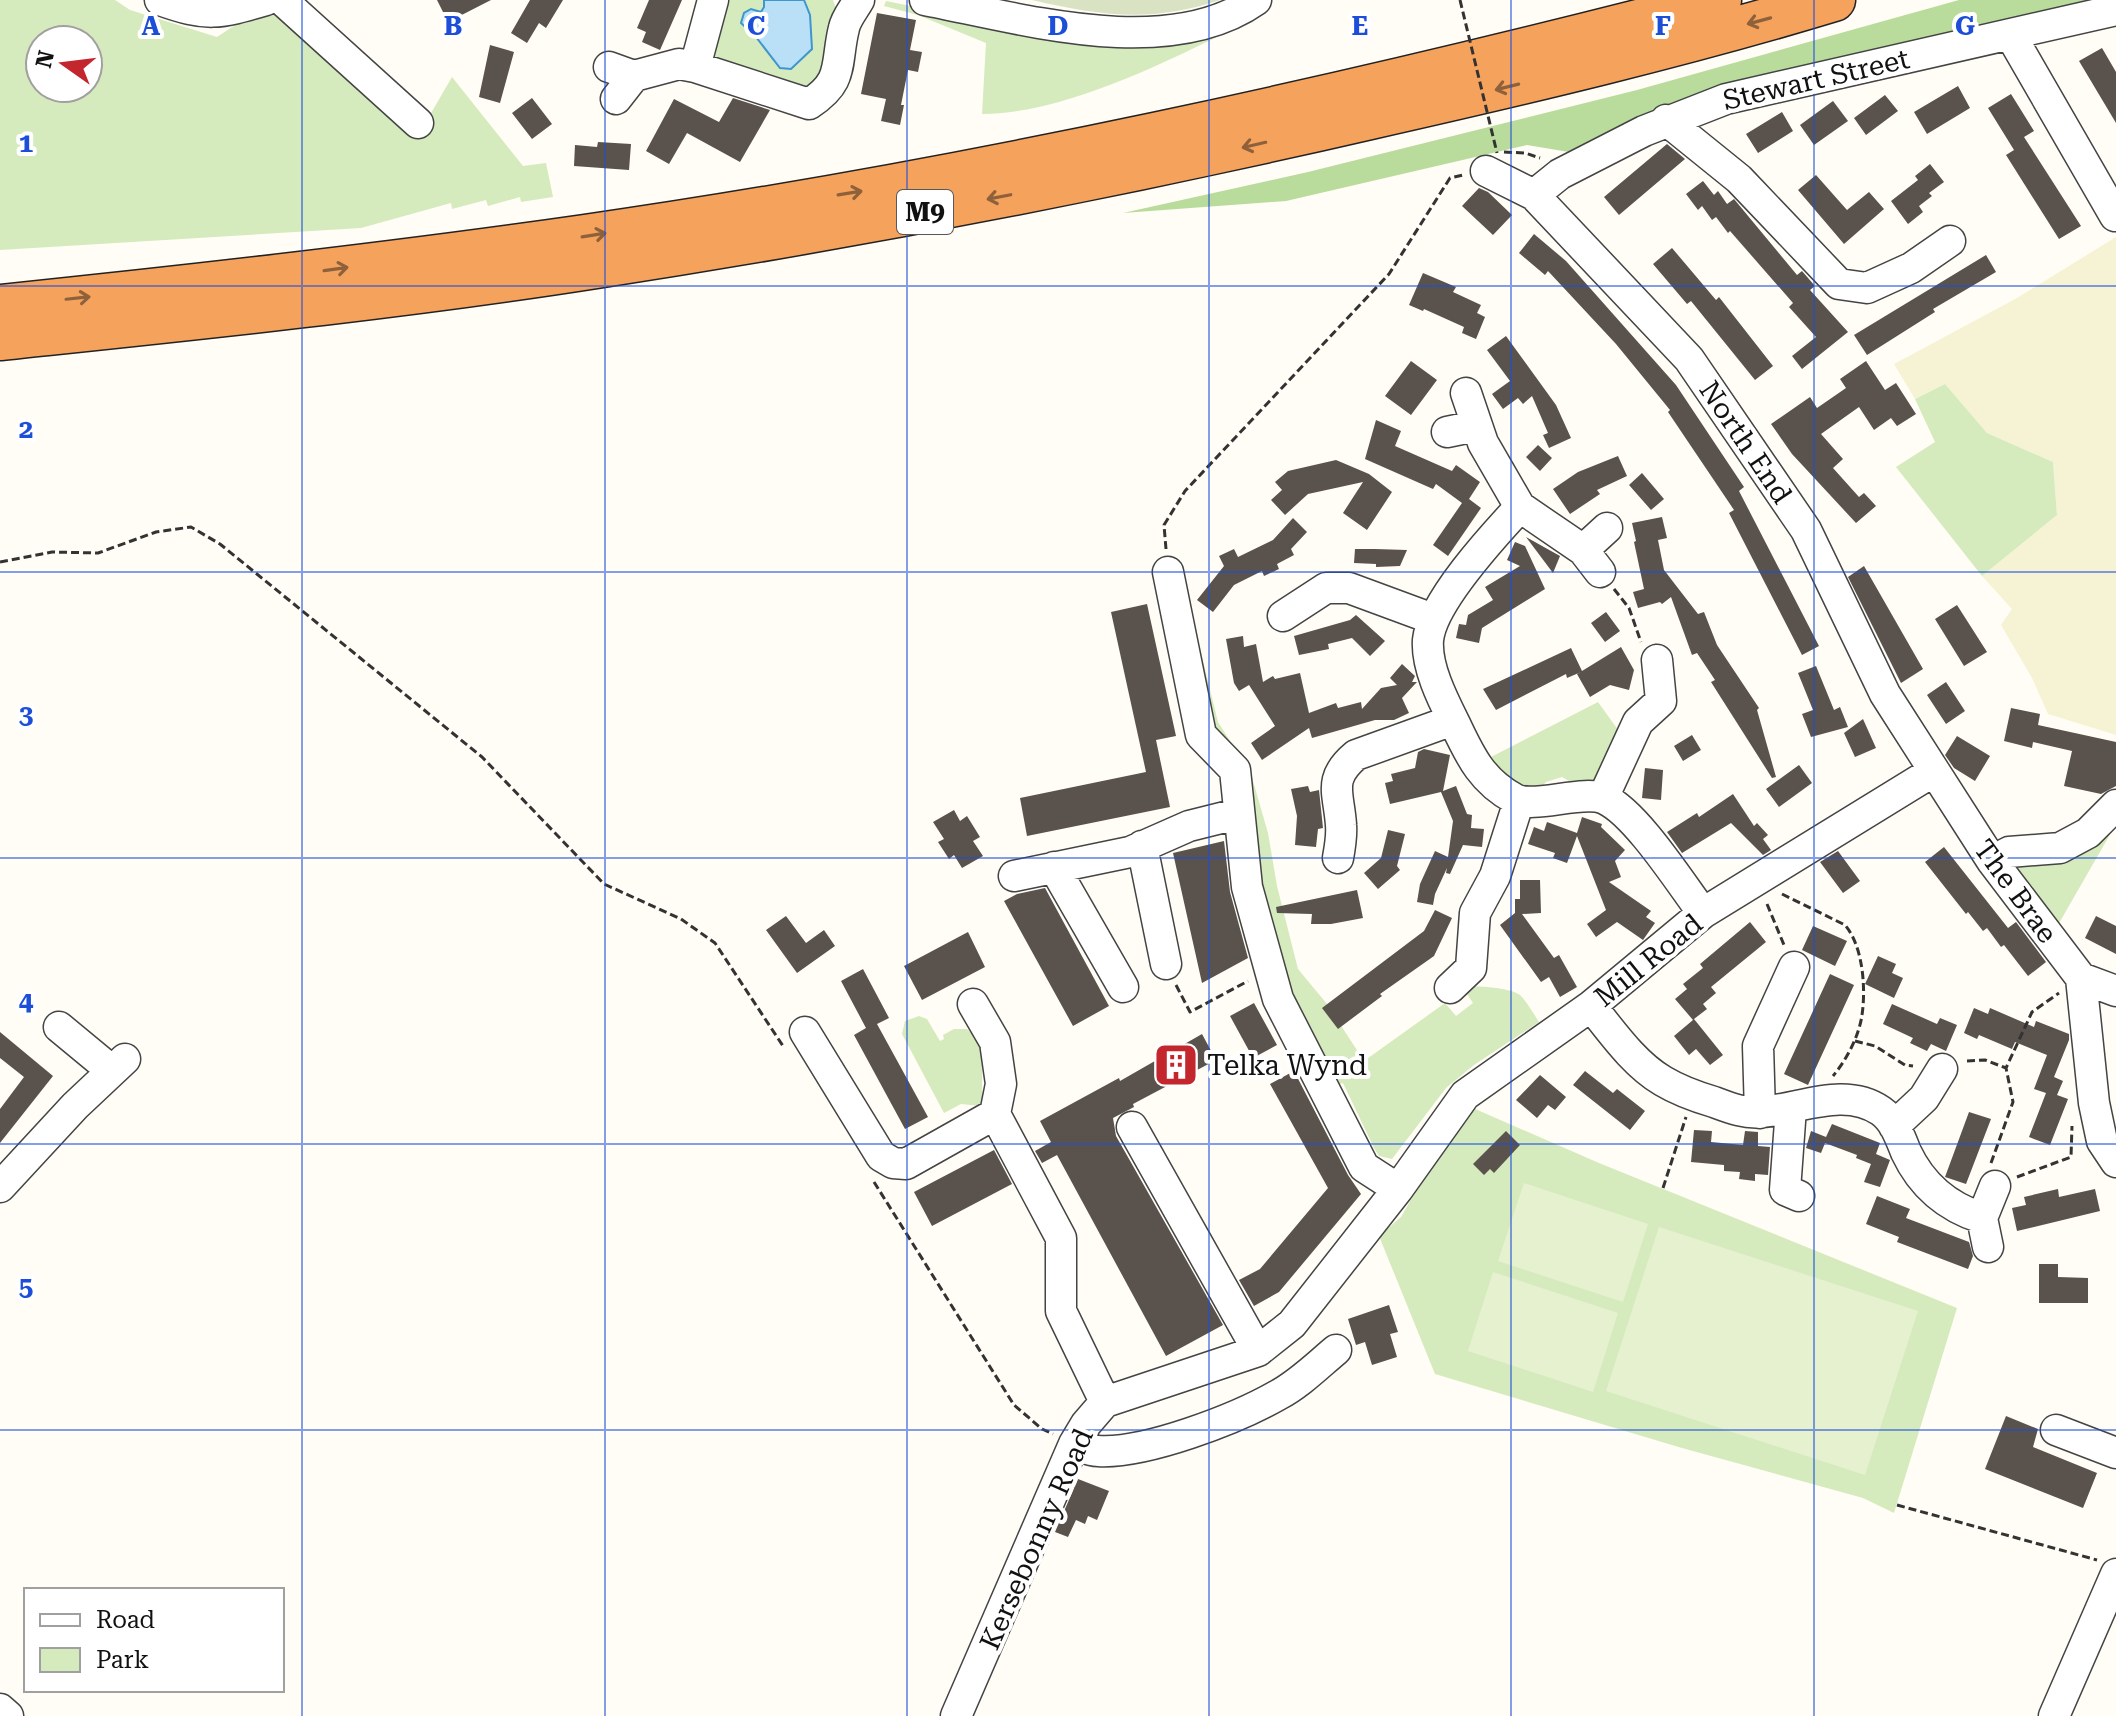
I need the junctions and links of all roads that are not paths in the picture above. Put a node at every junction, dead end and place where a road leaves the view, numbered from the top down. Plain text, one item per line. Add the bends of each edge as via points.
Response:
1 (160, 0) edge
2 (266, 0) edge
3 (282, 0) edge
4 (713, 0) edge
5 (859, 0) edge
6 (925, 0) edge
7 (1256, 0) edge
8 (1720, 0) edge
9 (1834, 0) edge
10 (2116, 10) edge
11 (2010, 34) junction
12 (695, 67) junction
13 (620, 81) dead end
14 (1666, 120) junction
15 (418, 123) dead end
16 (1491, 162) road end
17 (1534, 195) junction
18 (2115, 216) edge
19 (1950, 241) dead end
20 (0, 306) edge
21 (0, 339) edge
22 (1466, 393) dead end
23 (1476, 426) junction
24 (1447, 432) dead end
25 (1520, 507) junction
26 (1607, 528) dead end
27 (1168, 572) road end
28 (1283, 616) dead end
29 (1433, 619) junction
30 (1657, 660) road end
31 (1453, 720) junction
32 (1934, 771) junction
33 (1603, 798) junction
34 (1519, 801) junction
35 (2116, 805) edge
36 (1237, 814) junction
37 (1142, 846) junction
38 (1338, 858) dead end
39 (1992, 861) junction
40 (1054, 867) junction
41 (1014, 876) dead end
42 (1703, 913) junction
43 (1166, 964) road end
44 (1794, 967) dead end
45 (1470, 978) dead end
46 (2081, 978) junction
47 (1123, 987) dead end
48 (2116, 991) edge
49 (969, 1006) dead end
50 (1591, 1006) junction
51 (59, 1027) dead end
52 (798, 1044) road end
53 (1942, 1069) road end
54 (1791, 1108) junction
55 (1760, 1113) junction
56 (995, 1114) junction
57 (1894, 1126) junction
58 (1132, 1127) dead end
59 (2116, 1162) edge
60 (1995, 1186) road end
61 (0, 1187) edge
62 (1398, 1189) junction
63 (1799, 1196) dead end
64 (1336, 1350) dead end
65 (1258, 1351) junction
66 (1105, 1402) junction
67 (2056, 1430) dead end
68 (1074, 1444) junction
69 (2116, 1453) edge
70 (2109, 1568) edge
71 (0, 1709) edge
72 (8, 1716) edge
73 (956, 1716) edge
74 (2054, 1716) edge

1 - 2 street via 220,13
3 - 15 street
4 - 12 street
5 - 12 street via 844,24 838,69 828,92 809,104
6 - 7 street via 1082,31 1176,31 1241,11
20 -> 8 highway, M9 via 280,277 572,238 893,185 1198,126
9 -> 21 highway, M9 via 1510,86 1207,156 901,216 548,274
10 - 11 street, Stewart Street
11 - 14 street, Stewart Street via 1726,99
11 - 18 street
12 - 13 street via 679,64
14 - 17 street, Stewart Street via 1560,174
14 - 19 street via 1739,179 1839,284 1867,288 1911,268
16 - 17 street, North End
17 - 32 street, North End via 1689,359 1806,530 1885,694
22 - 23 street
23 - 24 street
23 - 25 street
25 - 26 street via 1592,561
25 - 29 street
27 - 36 street via 1201,735 1235,770
28 - 29 street via 1326,588 1349,588
29 - 31 street via 1429,660
30 - 33 street via 1673,708 1638,722
31 - 34 street via 1479,773
31 - 38 street via 1344,764 1337,778 1342,831
32 - 39 street, The Brae
32 - 42 street, Mill Road
33 - 34 street
33 - 42 street via 1629,817
34 - 45 street via 1495,876 1475,913
35 - 39 street via 2088,833 2060,848 2009,852
36 - 37 street
36 - 62 street via 1247,887 1278,999 1364,1167
37 - 40 street
37 - 43 street
39 - 46 street, The Brae
40 - 41 street
40 - 47 street
42 - 50 street, Mill Road
44 - 55 street via 1758,1046
46 - 48 street
46 - 59 street via 2094,1103 2102,1141
49 - 56 street via 995,1042 1001,1084
50 - 55 street via 1662,1081 1745,1113
50 - 62 street, Mill Road via 1465,1095
51 - 61 street via 118,1064 55,1108 20,1148
52 - 56 street via 881,1156 893,1163 906,1164
53 - 57 street via 1924,1098
54 - 55 street
54 - 57 street via 1845,1099 1882,1112
54 - 63 street via 1785,1190
56 - 66 street via 1061,1238 1061,1311
57 - 60 street via 1926,1183 1985,1232
58 - 65 street
62 - 65 street, Kersebonny Road via 1292,1324
64 - 68 street via 1279,1395 1232,1417 1120,1451 1094,1452
65 - 66 street, Kersebonny Road
66 - 68 street, Kersebonny Road
67 - 69 street
68 - 73 street, Kersebonny Road
70 - 74 street
71 - 72 street

